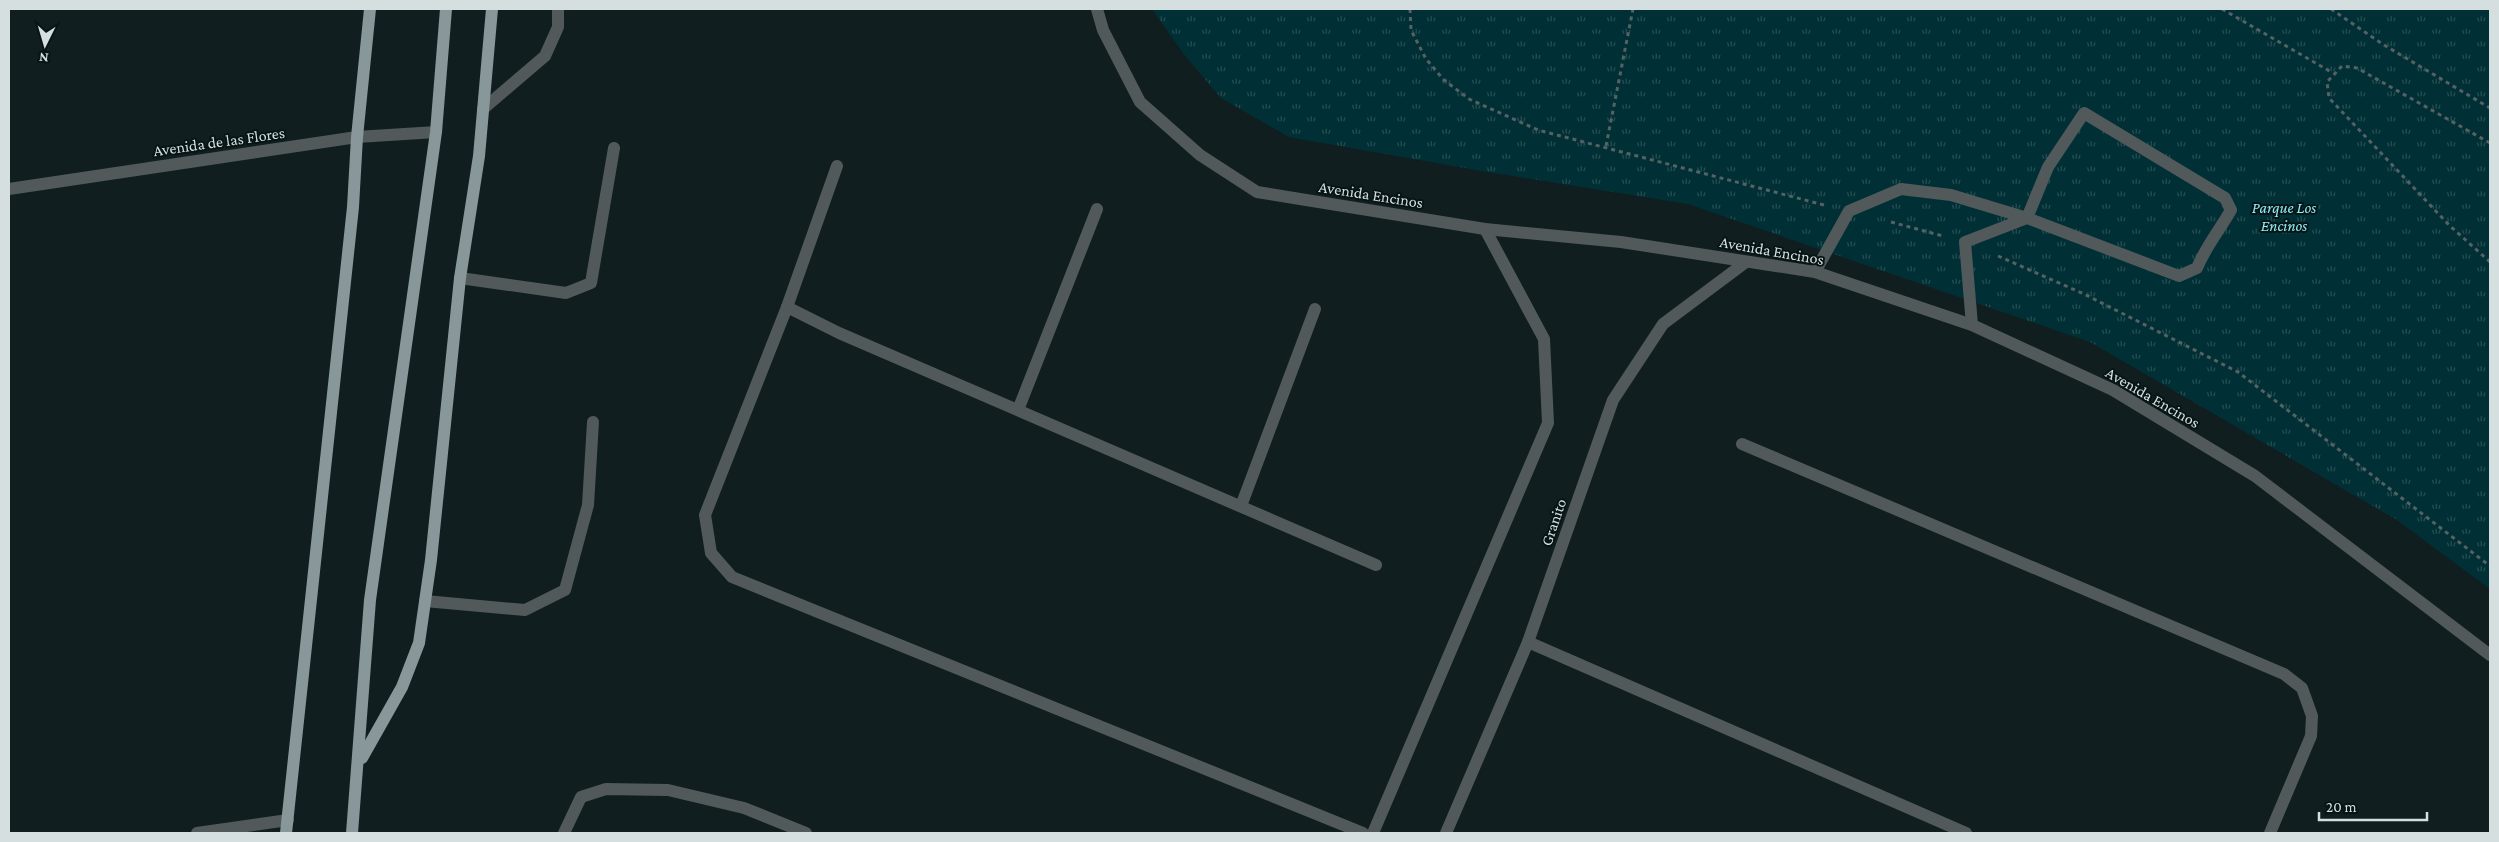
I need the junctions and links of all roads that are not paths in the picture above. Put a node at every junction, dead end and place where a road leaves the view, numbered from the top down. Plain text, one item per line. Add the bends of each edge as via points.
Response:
1 (370, 9) edge
2 (446, 9) edge
3 (492, 9) edge
4 (558, 9) edge
5 (1097, 9) edge
6 (483, 109) junction
7 (436, 132) junction
8 (357, 137) junction
9 (614, 148) dead end
10 (837, 166) dead end
11 (9, 189) edge
12 (1097, 209) dead end
13 (2027, 218) junction
14 (1484, 229) junction
15 (1746, 262) junction
16 (1815, 272) junction
17 (460, 278) junction
18 (787, 307) junction
19 (1315, 309) dead end
20 (1972, 325) junction
21 (1018, 410) junction
22 (593, 422) dead end
23 (1742, 444) dead end
24 (1241, 506) junction
25 (1376, 565) dead end
26 (425, 601) junction
27 (1528, 642) junction
28 (2490, 655) edge
29 (360, 762) junction
30 (288, 820) junction
31 (197, 833) edge
32 (286, 833) edge
33 (352, 833) edge
34 (564, 833) edge
35 (806, 833) edge
36 (1363, 833) edge
37 (1373, 833) edge
38 (1446, 833) edge
39 (1966, 833) edge
40 (2270, 833) edge

1 - 8 main road
2 - 7 main road
3 - 6 main road
4 - 6 street via 558,27 545,56
5 - 14 street, Avenida Encinos via 1103,30 1140,102 1200,156 1258,192
6 - 17 main road
7 - 8 street, Avenida de las Flores
7 - 29 main road via 370,600
8 - 11 street, Avenida de las Flores
8 - 30 main road via 353,207
9 - 17 street via 591,283 566,292
10 - 18 street
12 - 21 street
13 - 13 street via 2179,276 2197,268 2206,246 2230,210 2225,198 2084,113 2048,167
13 - 16 street via 1952,195 1901,189 1849,211
13 - 20 street via 1965,242
14 - 15 street, Avenida Encinos via 1621,242
14 - 37 street via 1544,339 1548,423
15 - 16 street, Avenida Encinos
15 - 27 street, Granito via 1662,324 1613,400
16 - 20 street, Avenida Encinos
17 - 26 main road
18 - 21 street via 839,333
18 - 36 street via 705,515 711,553 732,577
19 - 24 street
20 - 28 street, Avenida Encinos via 2113,390 2255,476
21 - 24 street
22 - 26 street via 588,505 565,590 525,610
23 - 40 street via 2284,674 2302,688 2312,716 2311,736
24 - 25 street
26 - 29 main road via 419,643 402,687
27 - 38 street, Granito
27 - 39 street
29 - 33 main road
30 - 31 street
30 - 32 main road
34 - 35 street via 581,798 606,789 668,790 744,808

